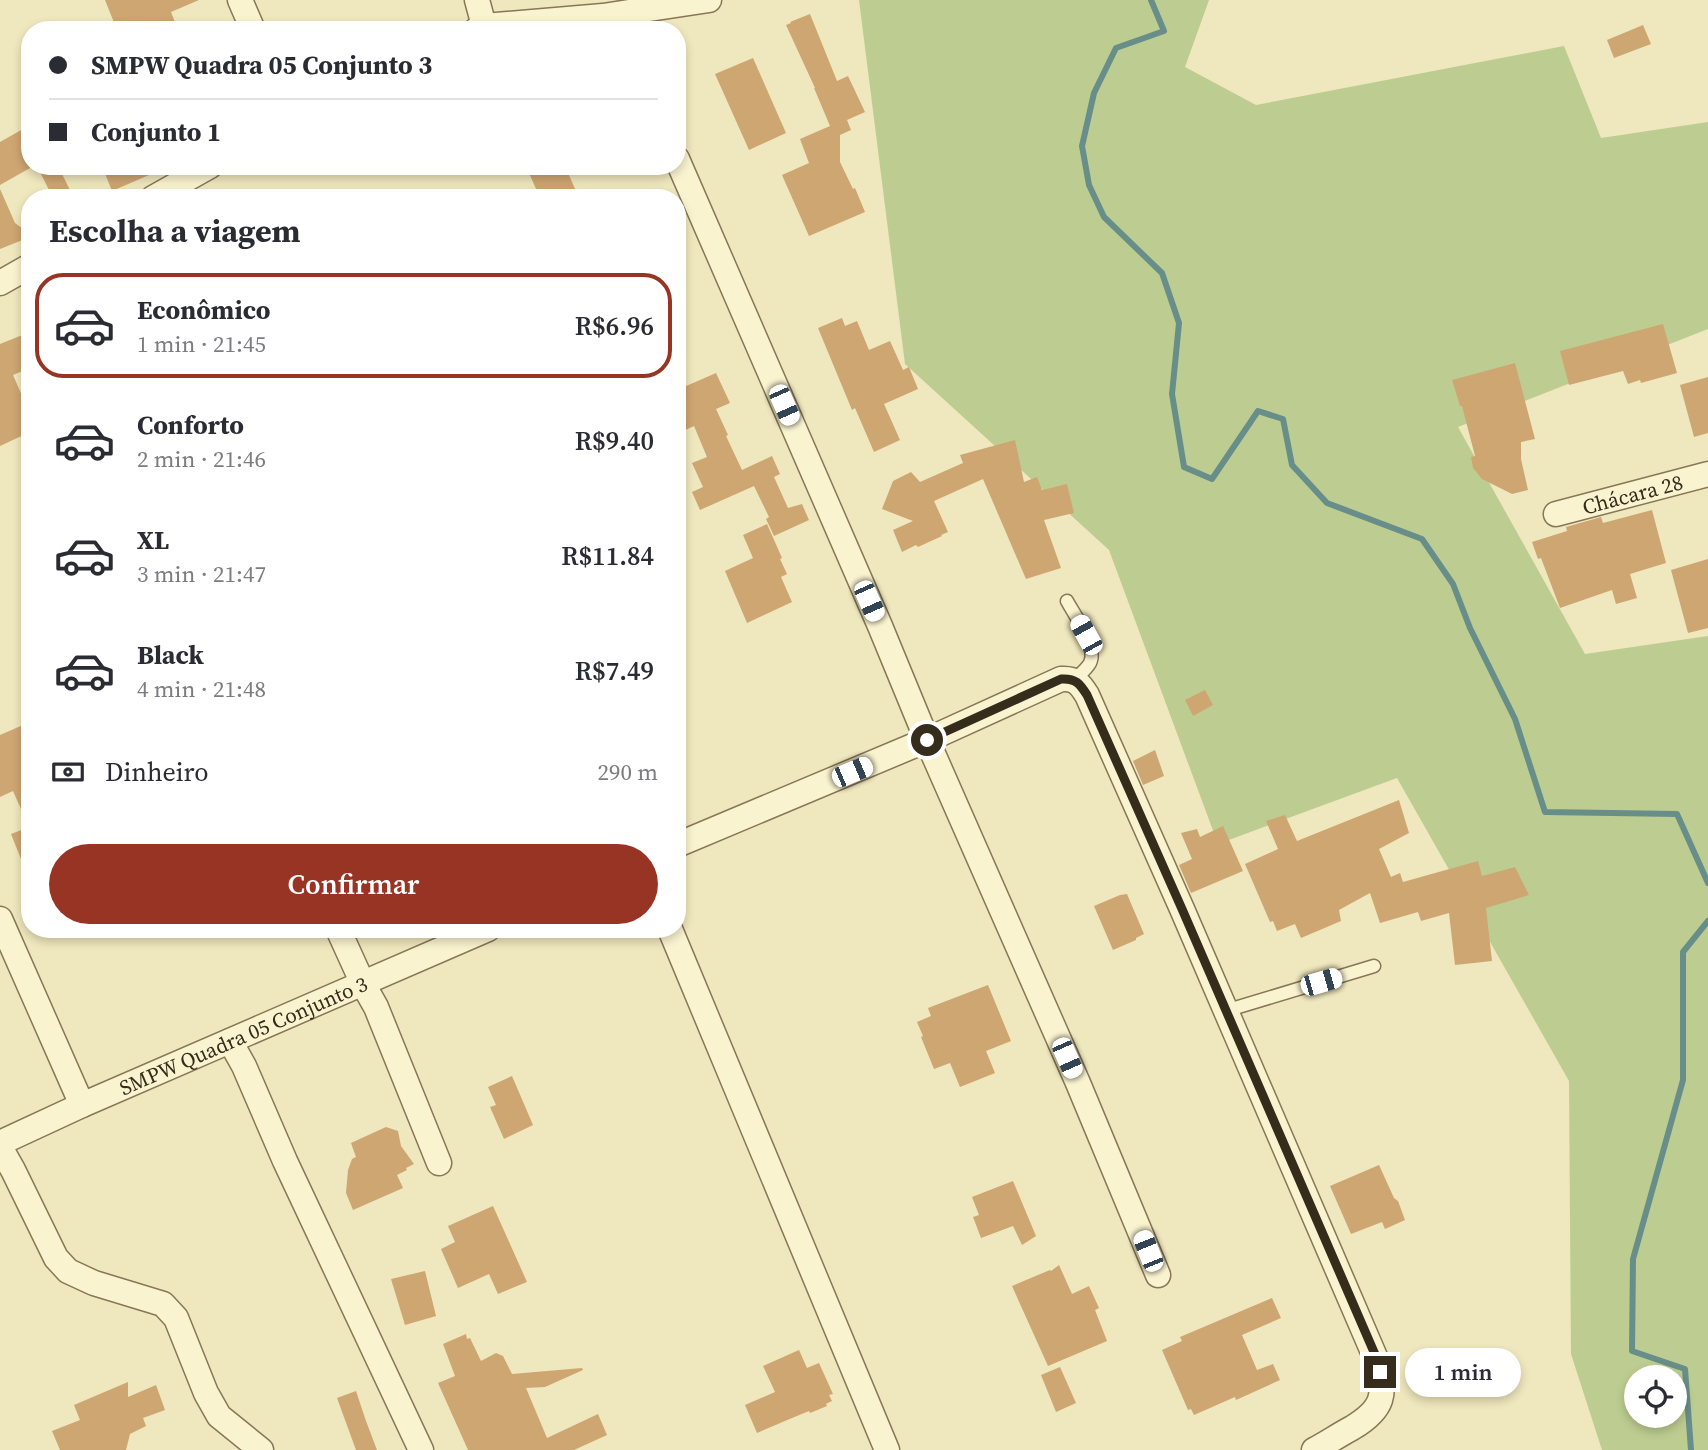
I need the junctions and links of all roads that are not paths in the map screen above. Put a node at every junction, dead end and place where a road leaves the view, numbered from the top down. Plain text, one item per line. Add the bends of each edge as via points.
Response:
1 (240, 0) edge
2 (477, 0) edge
3 (709, 0) edge
4 (249, 21) edge
5 (479, 21) edge
6 (552, 21) edge
7 (194, 175) edge
8 (684, 175) edge
9 (169, 189) edge
10 (21, 271) edge
11 (0, 282) edge
12 (1708, 474) edge
13 (1556, 514) dead end
14 (1067, 601) dead end
15 (1064, 682) junction
16 (927, 740) junction
17 (686, 841) edge
18 (0, 919) edge
19 (342, 938) edge
20 (468, 938) edge
21 (674, 938) edge
22 (1374, 966) dead end
23 (363, 984) junction
24 (1225, 1011) junction
25 (230, 1041) junction
26 (82, 1105) junction
27 (0, 1145) edge
28 (439, 1163) dead end
29 (1158, 1275) dead end
30 (261, 1450) edge
31 (421, 1450) edge
32 (887, 1450) edge
33 (1314, 1450) edge

1 - 4 street
2 - 5 street
3 - 6 street
7 - 9 street
8 - 16 street
10 - 11 street
12 - 13 street, Chácara 28
14 - 15 lane via 1093,654 1088,666
15 - 16 street
15 - 24 street via 1079,682 1087,695
16 - 17 street
16 - 29 street
18 - 26 street
19 - 23 street
20 - 23 street, SMPW Quadra 05 Conjunto 3
21 - 32 street
22 - 24 lane
23 - 25 street, SMPW Quadra 05 Conjunto 3
23 - 28 street
24 - 33 street via 1380,1372 1381,1395 1374,1412
25 - 26 street, SMPW Quadra 05 Conjunto 3
25 - 31 street
26 - 27 street, SMPW Quadra 05 Conjunto 3
27 - 30 street via 56,1258 68,1271 94,1283 163,1304 176,1318 219,1416

